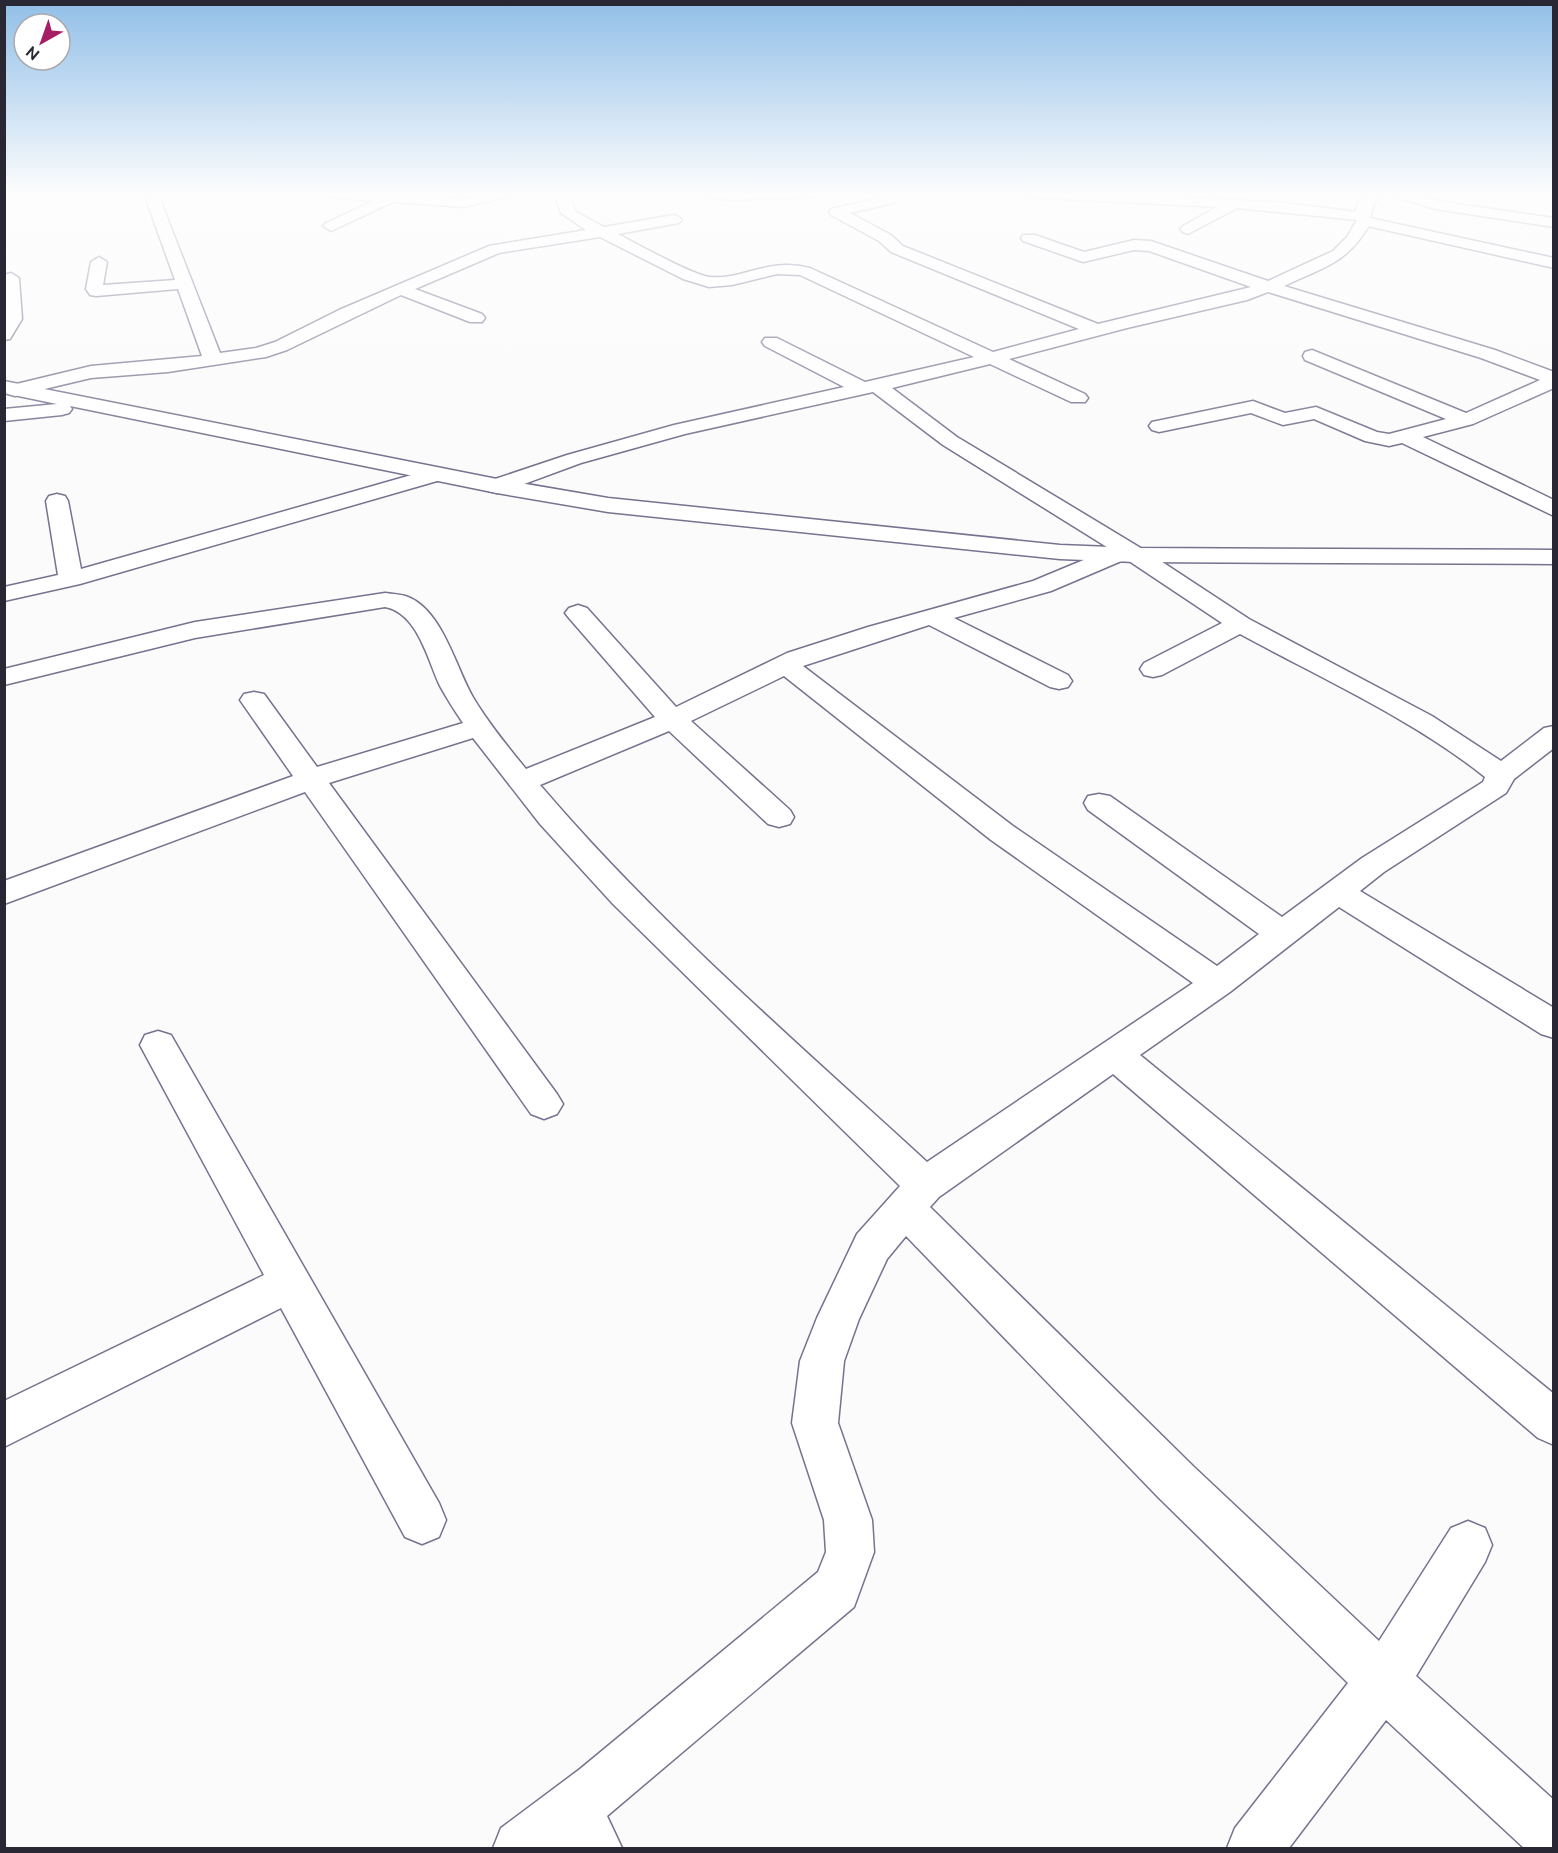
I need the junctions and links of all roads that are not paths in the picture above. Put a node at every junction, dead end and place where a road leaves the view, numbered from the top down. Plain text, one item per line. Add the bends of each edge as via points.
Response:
1 (11, 279) edge
2 (96, 279) edge
3 (181, 279) edge
4 (423, 279) edge
5 (698, 279) edge
6 (720, 279) edge
7 (822, 279) edge
8 (972, 279) edge
9 (1247, 279) edge
10 (1284, 279) edge
11 (183, 284) junction
12 (1268, 287) junction
13 (400, 289) junction
14 (476, 318) dead end
15 (1096, 330) junction
16 (4, 335) edge
17 (771, 342) dead end
18 (1312, 356) dead end
19 (993, 358) junction
20 (213, 360) junction
21 (1552, 378) edge
22 (871, 387) junction
23 (10, 389) edge
24 (1078, 398) dead end
25 (94, 406) junction
26 (4, 415) edge
27 (1466, 420) junction
28 (1159, 426) dead end
29 (1404, 436) junction
30 (436, 474) junction
31 (497, 486) junction
32 (57, 501) dead end
33 (1554, 510) edge
34 (1126, 555) junction
35 (1554, 557) edge
36 (71, 579) junction
37 (4, 594) edge
38 (578, 613) dead end
39 (933, 618) junction
40 (1240, 624) junction
41 (786, 665) junction
42 (1153, 669) dead end
43 (4, 677) edge
44 (1059, 681) dead end
45 (254, 700) dead end
46 (672, 719) junction
47 (479, 727) junction
48 (1554, 734) edge
49 (1501, 776) junction
50 (312, 779) junction
51 (521, 782) junction
52 (1099, 803) dead end
53 (780, 817) dead end
54 (1338, 892) junction
55 (4, 893) edge
56 (1282, 934) junction
57 (1218, 983) junction
58 (1554, 1025) edge
59 (158, 1045) dead end
60 (1114, 1054) junction
61 (544, 1104) dead end
62 (915, 1197) junction
63 (291, 1282) junction
64 (1554, 1423) edge
65 (4, 1425) edge
66 (422, 1520) dead end
67 (1468, 1545) dead end
68 (1383, 1681) junction
69 (584, 1828) edge
70 (1554, 1838) edge
71 (521, 1848) edge
72 (1256, 1848) edge

1 - 16 street via 13,319
2 - 11 street via 96,291
3 - 11 street
4 - 13 street
5 - 6 street
7 - 19 street
8 - 15 street
9 - 12 street
10 - 12 street
11 - 20 street
12 - 15 street
12 - 21 street via 1422,332
13 - 14 street
13 - 20 street via 281,345 259,353
15 - 19 street
17 - 22 street
18 - 27 street
19 - 22 street
19 - 24 street
20 - 23 street via 91,372
21 - 27 street
22 - 31 street via 681,429 574,459
22 - 34 street
23 - 25 street
25 - 26 street
25 - 30 street
27 - 29 street
28 - 29 street via 1253,407 1283,418 1316,413 1379,439
29 - 33 street
30 - 31 street
30 - 36 street
31 - 34 street via 608,505 1060,552
32 - 36 street
34 - 35 street
34 - 39 street via 1042,586
34 - 40 street
36 - 37 street
38 - 46 street
39 - 41 street via 877,632
39 - 44 street
40 - 42 street
40 - 49 street via 1422,722
41 - 46 street
41 - 57 street via 1002,833
43 - 47 street via 195,630 396,599 414,613 438,648 458,695
45 - 50 street
46 - 51 street
46 - 53 street
47 - 50 street
47 - 51 street
48 - 49 street
49 - 54 street via 1496,787
50 - 55 street
50 - 61 street
51 - 62 street via 567,838
52 - 56 street
54 - 56 street
54 - 58 street
56 - 57 street
57 - 60 street
59 - 63 street
60 - 62 street
60 - 64 street
62 - 68 street via 1176,1482
62 - 69 street via 872,1247 822,1361 815,1423 848,1520 850,1552 836,1589
63 - 65 street
63 - 66 street
67 - 68 street
68 - 70 street
68 - 72 street
69 - 71 street

